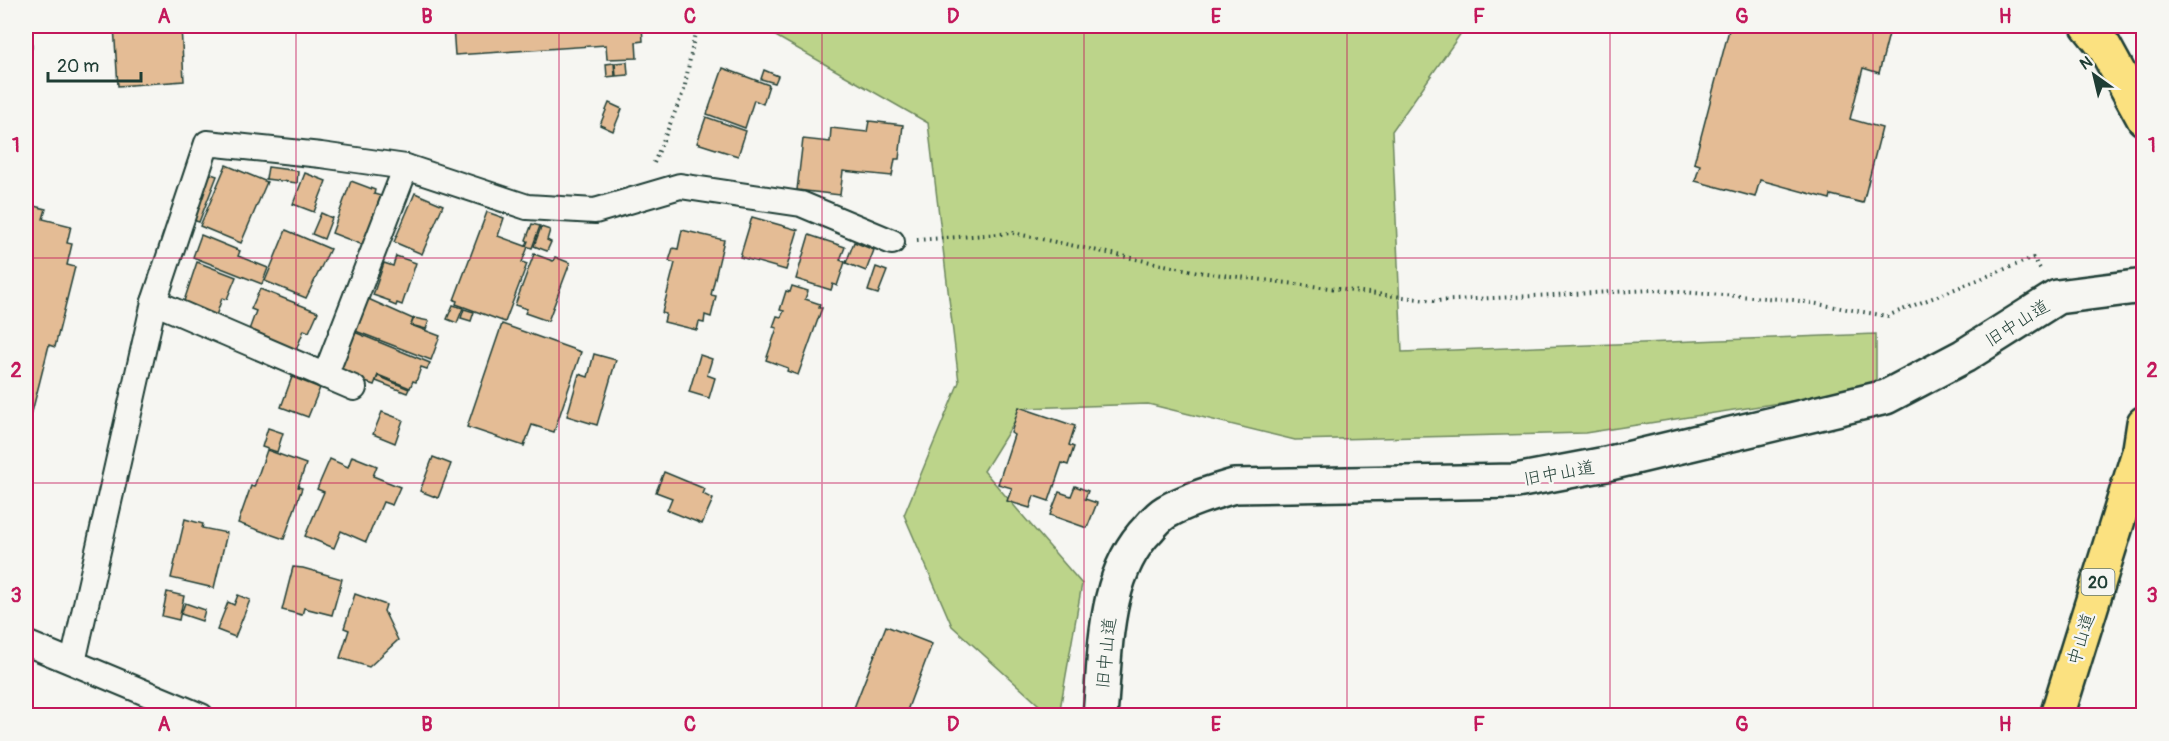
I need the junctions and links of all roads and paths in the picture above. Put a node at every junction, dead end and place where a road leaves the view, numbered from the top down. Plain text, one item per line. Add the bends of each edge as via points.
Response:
1 (694, 26) edge
2 (2088, 26) edge
3 (2144, 119) edge
4 (406, 167) junction
5 (641, 198) junction
6 (892, 242) joint
7 (2144, 286) edge
8 (2057, 297) junction
9 (154, 302) junction
10 (325, 376) junction
11 (354, 388) dead end
12 (2142, 436) edge
13 (26, 643) edge
14 (73, 662) junction
15 (201, 716) edge
16 (1100, 716) edge
17 (2057, 716) edge

1 - 5 path via 684,90
2 - 3 highway via 2104,46
4 - 5 street via 528,207 595,211
4 - 9 street via 207,143
4 - 10 street
5 - 6 street via 680,186 801,204
6 - 8 path via 1013,233 1198,272 1435,301 1652,290 1794,300 1887,316 2033,258
7 - 8 street, 旧中山道
8 - 16 street, 旧中山道 via 1964,356 1886,397 1703,442 1516,481 1234,486 1193,499 1163,513 1141,536 1122,567 1109,615
9 - 10 street
9 - 14 street
10 - 11 street
12 - 17 highway, 中山道 / 20
13 - 14 street
14 - 15 street

